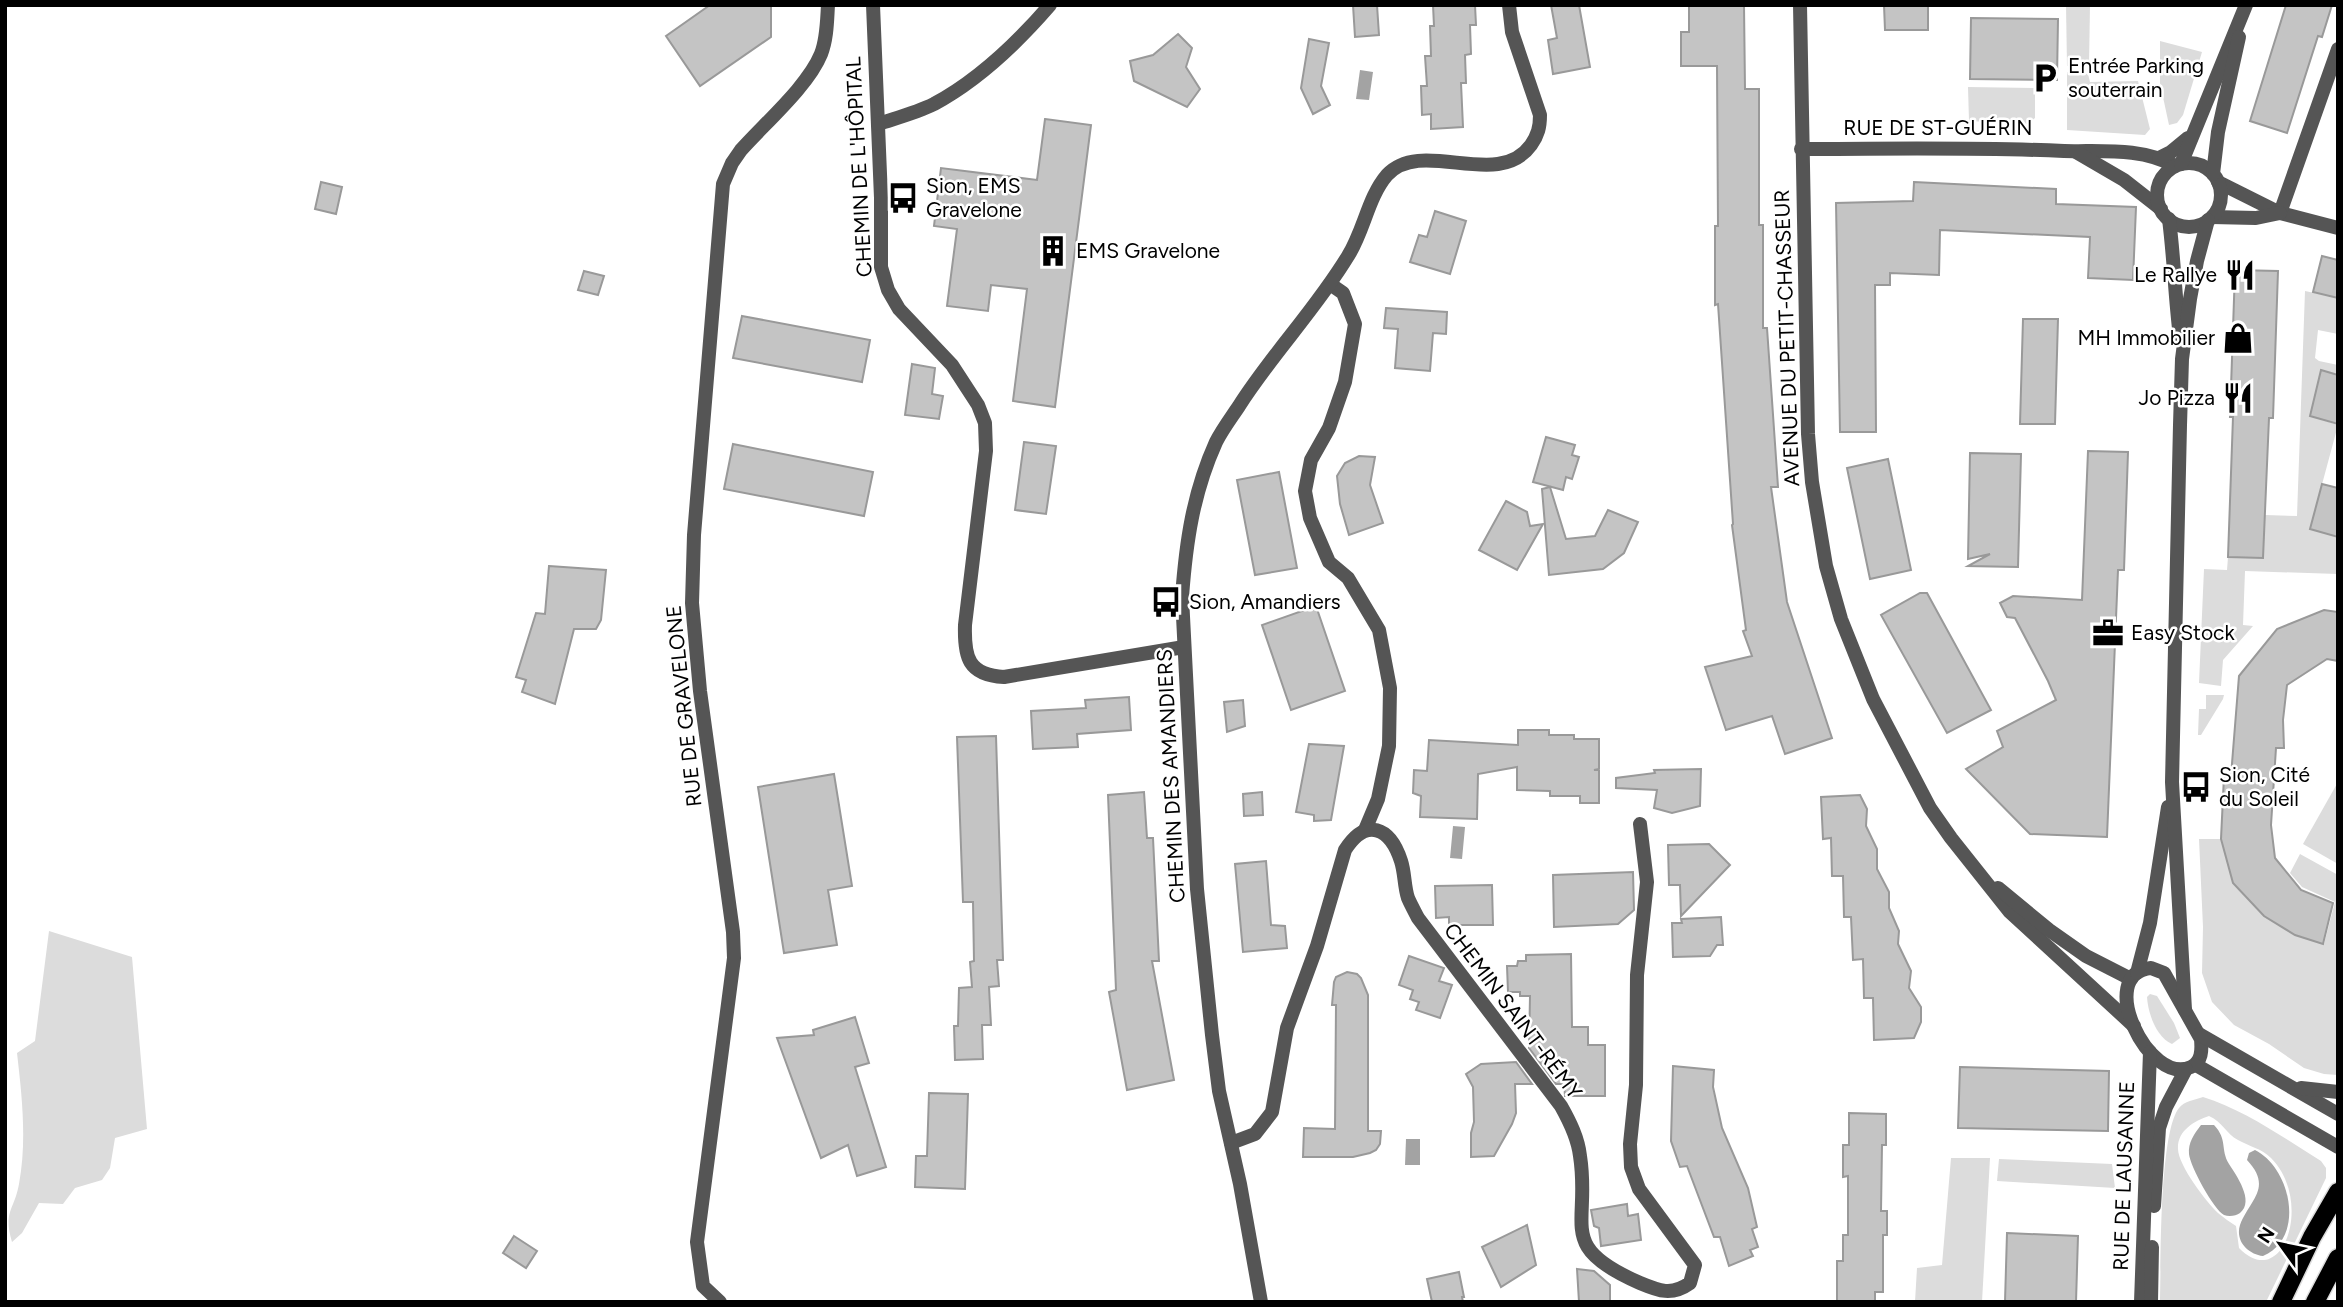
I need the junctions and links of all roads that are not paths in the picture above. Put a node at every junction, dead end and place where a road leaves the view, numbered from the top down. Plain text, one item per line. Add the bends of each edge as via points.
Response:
1 (828, 5) edge
2 (873, 5) edge
3 (1049, 5) edge
4 (1509, 5) edge
5 (1800, 5) edge
6 (2245, 7) edge
7 (2338, 49) edge
8 (878, 124) junction
9 (2191, 135) junction
10 (1801, 149) junction
11 (2074, 151) junction
12 (2159, 158) junction
13 (2178, 165) junction
14 (2216, 178) junction
15 (2280, 213) junction
16 (2165, 214) junction
17 (2210, 218) junction
18 (2338, 228) edge
19 (1330, 284) junction
20 (2182, 359) junction
21 (1184, 647) junction
22 (2172, 782) junction
23 (1640, 824) dead end
24 (1365, 830) junction
25 (1985, 879) junction
26 (2134, 976) junction
27 (2185, 1010) junction
28 (2134, 1026) junction
29 (2199, 1034) junction
30 (2150, 1052) junction
31 (2191, 1067) junction
32 (2293, 1087) junction
33 (2338, 1092) edge
34 (2338, 1114) edge
35 (1231, 1143) junction
36 (2338, 1147) edge
37 (2338, 1192) edge
38 (2338, 1258) edge
39 (720, 1302) edge
40 (1261, 1302) edge
41 (2141, 1302) edge
42 (2151, 1302) edge
43 (2281, 1302) edge
44 (2315, 1302) edge

1 - 39 street, RUE DE GRAVELONE via 821,53 810,74 732,163 723,184 692,603 733,932 734,958 697,1242 704,1286
2 - 8 street, CHEMIN DE L'HÔPITAL
3 - 8 street via 953,93
4 - 19 street, CHEMIN DES AMANDIERS via 1512,32 1540,115 1536,137 1525,153 1512,161 1421,161 1390,172 1349,256
5 - 10 street, AVENUE DU PETIT-CHASSEUR
6 - 9 street
6 - 14 street via 2218,132
7 - 15 street
8 - 21 street, CHEMIN DE L'HÔPITAL via 881,267 888,289 900,309 952,365 985,423 986,451 964,652 973,667 988,676
9 - 12 street
9 - 13 street
10 - 11 street, RUE DE ST-GUÉRIN
10 - 25 street, AVENUE DU PETIT-CHASSEUR via 1808,434 1826,566 1873,699 1930,808
11 - 12 street, RUE DE ST-GUÉRIN via 2108,150
11 - 16 street, RUE DE ST-GUÉRIN via 2124,180
12 - 13 street, RUE DE ST-GUÉRIN
13 - 14 street via 2199,164
13 - 16 street via 2159,185 2157,193
14 - 15 street
14 - 17 street via 2220,200
15 - 17 street
15 - 18 street
16 - 17 street via 2188,227
16 - 20 street via 2174,258
17 - 20 street via 2197,261
19 - 21 street, CHEMIN DES AMANDIERS via 1248,391 1217,441 1187,538
19 - 24 street via 1343,293 1355,324 1345,382 1329,428 1311,460 1305,491 1310,518 1329,562 1348,578 1379,630 1390,688 1389,746 1378,799
20 - 22 street
21 - 35 street, CHEMIN DES AMANDIERS via 1197,889 1219,1091
22 - 26 street via 2150,922
22 - 27 street
23 - 24 street, CHEMIN SAINT-RÉMY via 1647,882 1637,975 1631,1167 1639,1189 1695,1265 1690,1283 1674,1292 1614,1271 1586,1245 1580,1226 1580,1156 1561,1106 1418,918 1401,860 1387,834
24 - 35 street via 1354,836 1345,850 1287,1028 1272,1112 1255,1134
25 - 26 street via 2085,956
25 - 28 street, AVENUE DU PETIT-CHASSEUR via 2009,911
26 - 27 street via 2151,968 2162,971
26 - 28 street via 2126,990
27 - 29 street
28 - 30 street
29 - 31 street via 2202,1050
29 - 32 street
30 - 31 street via 2167,1067
30 - 41 street, RUE DE LAUSANNE
31 - 36 street
31 - 42 street, RUE DE LAUSANNE via 2166,1107 2159,1128
32 - 33 street
32 - 34 street
35 - 40 street, CHEMIN DES AMANDIERS
37 - 43 main road
38 - 44 main road

